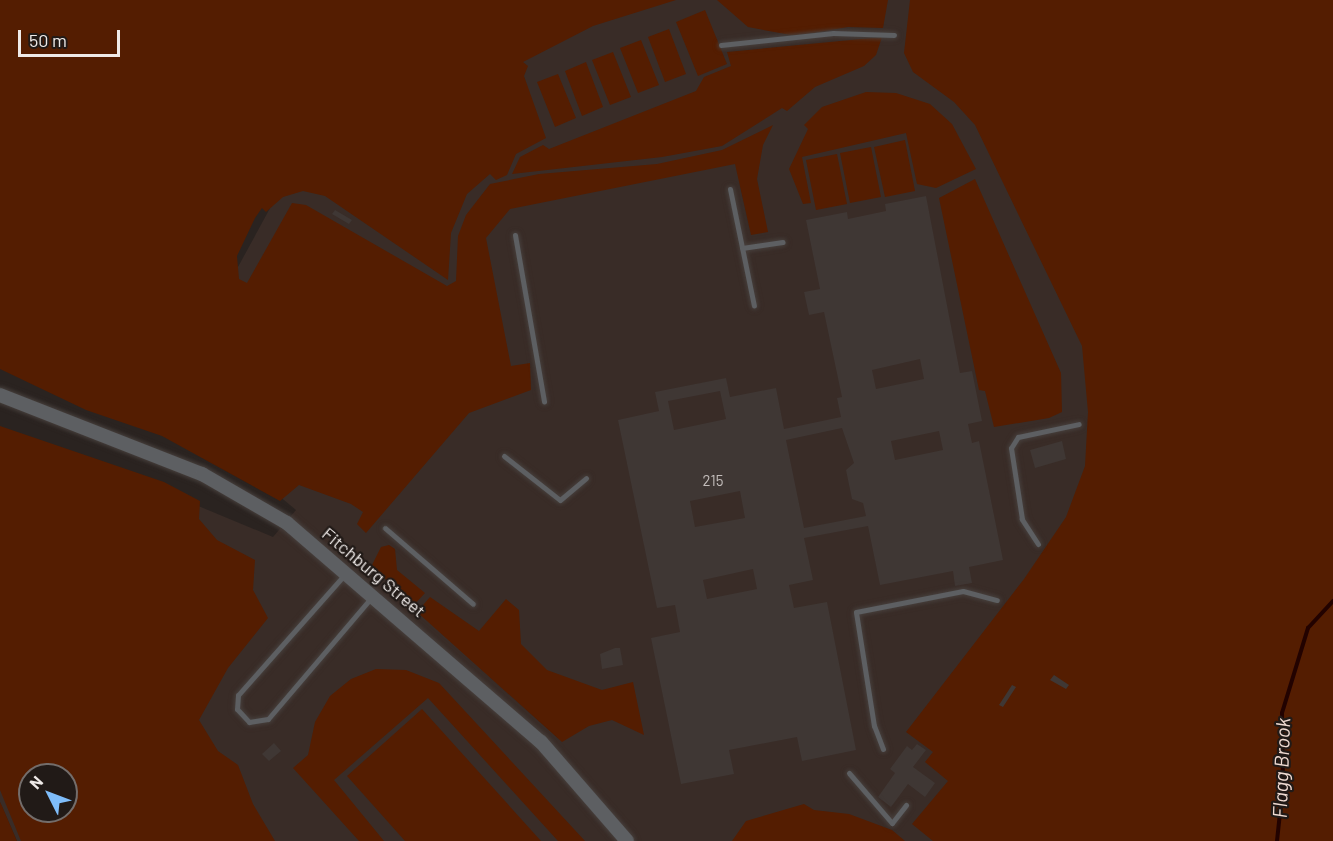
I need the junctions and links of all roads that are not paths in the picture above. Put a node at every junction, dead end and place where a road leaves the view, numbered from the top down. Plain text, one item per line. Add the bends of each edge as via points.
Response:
1 (894, 35) dead end
2 (721, 45) dead end
3 (730, 189) dead end
4 (515, 235) dead end
5 (783, 242) dead end
6 (742, 248) junction
7 (754, 306) dead end
8 (2, 397) edge
9 (544, 402) dead end
10 (1079, 424) dead end
11 (504, 456) dead end
12 (586, 478) dead end
13 (385, 528) dead end
14 (1038, 544) dead end
15 (347, 572) junction
16 (374, 595) junction
17 (997, 600) dead end
18 (473, 604) dead end
19 (883, 749) dead end
20 (849, 773) dead end
21 (906, 805) dead end
22 (627, 841) edge

1 - 2 lane via 833,33
3 - 6 lane
4 - 9 lane
5 - 6 lane
6 - 7 lane
8 - 15 street, Fitchburg Street via 224,484 287,523
10 - 14 lane via 1018,438 1011,448 1022,519
11 - 12 lane via 560,500
13 - 18 lane
15 - 16 street, Fitchburg Street
15 - 16 lane via 238,695 237,709 249,722 268,719
16 - 22 street, Fitchburg Street via 541,742
17 - 19 lane via 963,591 856,612 874,726
20 - 21 lane via 892,823

